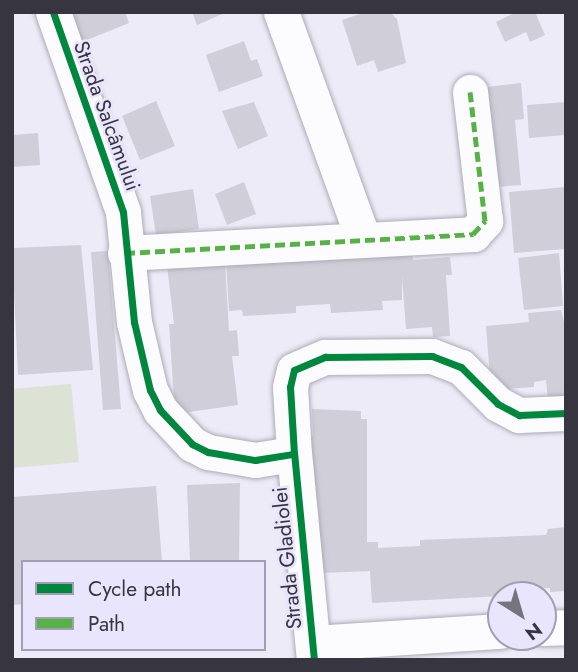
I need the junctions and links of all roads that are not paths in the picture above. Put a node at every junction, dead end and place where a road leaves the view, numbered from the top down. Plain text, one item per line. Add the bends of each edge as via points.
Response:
1 (53, 12) edge
2 (281, 12) edge
3 (470, 92) dead end
4 (363, 239) junction
5 (125, 253) junction
6 (566, 413) edge
7 (294, 454) junction
8 (487, 632) edge
9 (314, 651) edge

1 - 5 street, Strada Salcâmului via 123,212
2 - 4 street
3 - 4 street via 485,221 474,234
4 - 5 street
5 - 7 street, Strada Salcâmului via 145,372 160,411 192,444 208,452 255,460
6 - 7 street, Strada Gladiolei via 519,415 498,404 461,366 432,356 325,357 294,370 290,387
7 - 9 street, Strada Gladiolei
8 - 9 street

